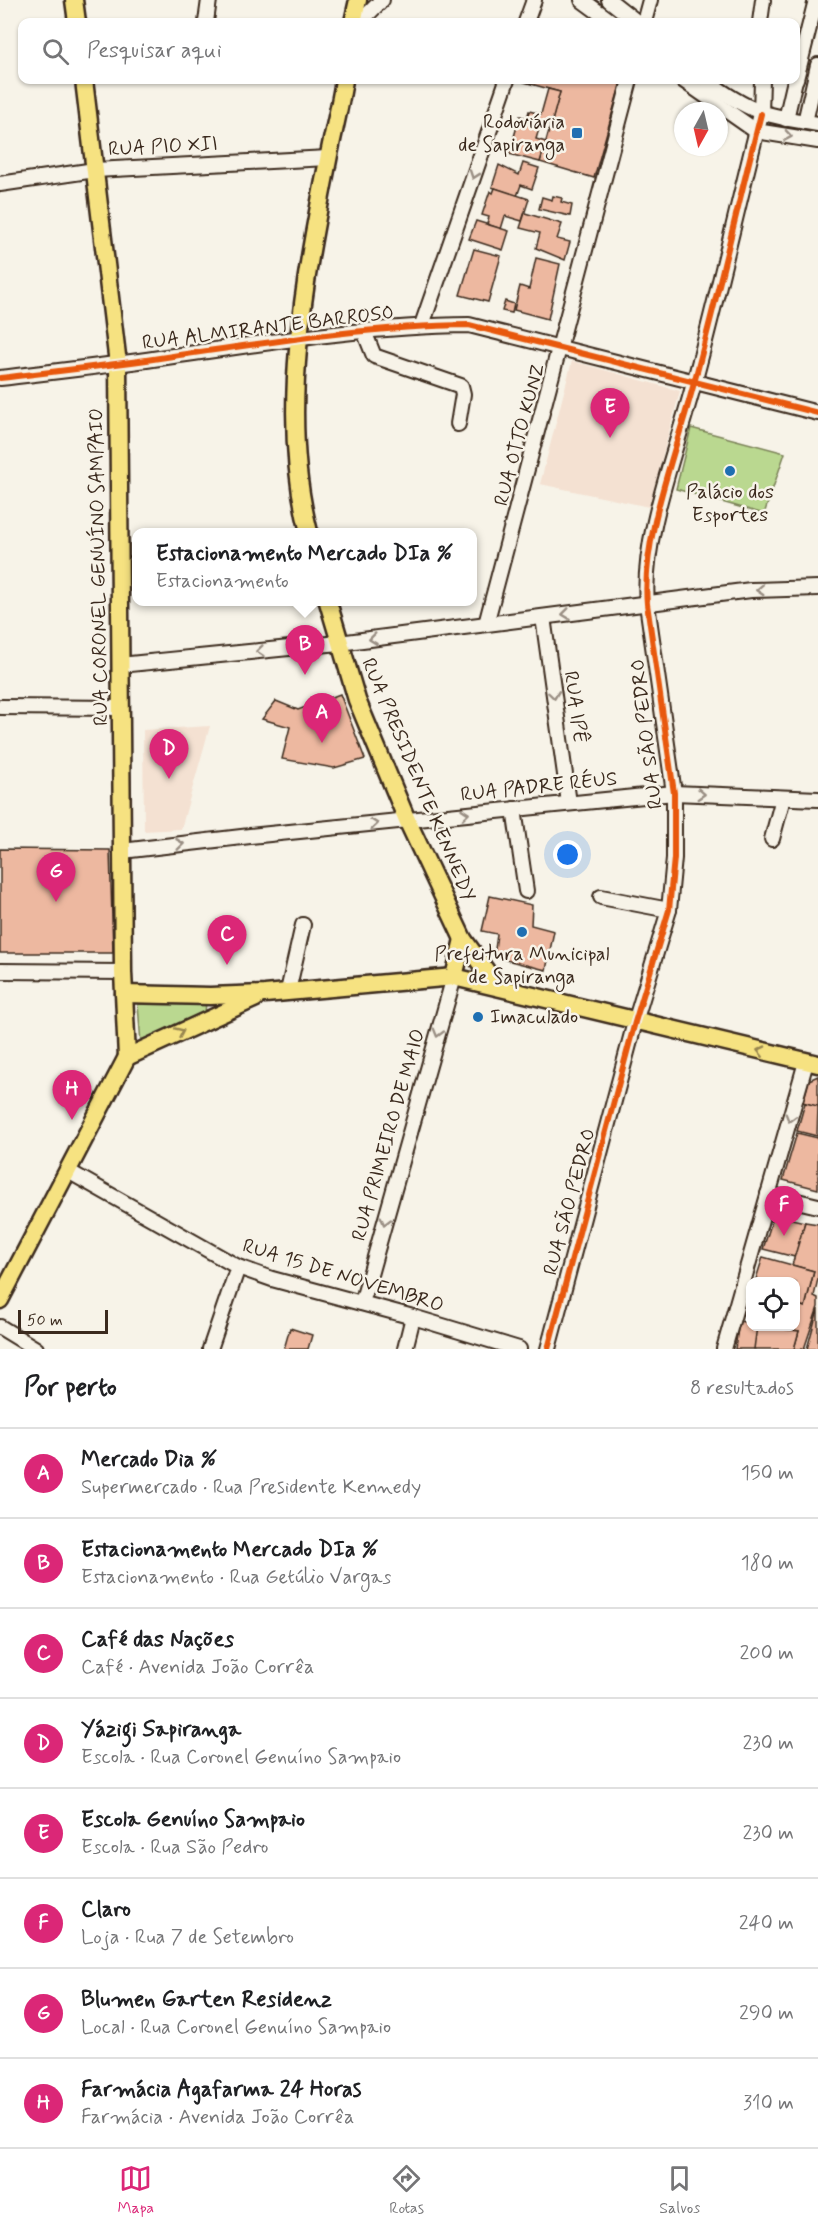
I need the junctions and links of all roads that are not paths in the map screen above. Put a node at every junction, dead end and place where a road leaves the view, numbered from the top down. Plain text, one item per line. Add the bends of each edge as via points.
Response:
1 (75, 0) edge
2 (209, 0) edge
3 (358, 0) edge
4 (382, 0) edge
5 (534, 0) edge
6 (582, 0) edge
7 (650, 0) edge
8 (764, 0) edge
9 (816, 0) edge
10 (613, 3) edge
11 (77, 18) edge
12 (207, 18) edge
13 (354, 18) edge
14 (364, 18) edge
15 (527, 18) edge
16 (605, 18) edge
17 (611, 18) edge
18 (632, 18) edge
19 (645, 18) edge
20 (761, 18) edge
21 (800, 62) edge
22 (818, 65) edge
23 (800, 83) edge
24 (84, 84) edge
25 (343, 84) edge
26 (506, 84) edge
27 (629, 84) edge
28 (689, 84) edge
29 (711, 84) edge
30 (762, 84) edge
31 (794, 84) edge
32 (815, 90) edge
33 (761, 114) junction
34 (786, 119) junction
35 (812, 123) edge
36 (756, 131) junction
37 (818, 141) edge
38 (328, 158) junction
39 (95, 170) junction
40 (0, 184) edge
41 (422, 325) junction
42 (364, 331) junction
43 (298, 338) junction
44 (561, 348) junction
45 (118, 364) junction
46 (0, 378) edge
47 (694, 383) junction
48 (818, 413) edge
49 (458, 424) dead end
50 (308, 528) edge
51 (818, 588) edge
52 (647, 604) junction
53 (329, 606) edge
54 (543, 617) junction
55 (486, 624) junction
56 (339, 643) junction
57 (120, 665) junction
58 (0, 707) edge
59 (121, 708) junction
60 (674, 792) junction
61 (783, 798) junction
62 (818, 799) edge
63 (568, 803) junction
64 (514, 809) junction
65 (407, 820) junction
66 (772, 839) dead end
67 (122, 851) junction
68 (526, 891) dead end
69 (601, 897) dead end
70 (669, 910) junction
71 (303, 925) dead end
72 (463, 939) junction
73 (0, 971) edge
74 (123, 972) junction
75 (454, 977) junction
76 (497, 986) junction
77 (288, 991) junction
78 (124, 994) junction
79 (265, 994) junction
80 (210, 996) junction
81 (214, 1016) junction
82 (635, 1022) junction
83 (127, 1057) junction
84 (815, 1063) edge
85 (68, 1171) junction
86 (768, 1194) junction
87 (818, 1206) edge
88 (238, 1267) junction
89 (0, 1300) edge
90 (362, 1303) junction
91 (413, 1317) junction
92 (0, 1327) edge
93 (36, 1349) edge
94 (210, 1349) edge
95 (405, 1349) edge
96 (519, 1349) edge
97 (548, 1349) edge
98 (724, 1349) edge

1 - 11 main road
2 - 12 street
3 - 13 main road
4 - 14 street
5 - 15 street
6 - 16 street
7 - 19 street
8 - 20 street
9 - 21 street
10 - 17 street
10 - 18 street
22 - 32 street
23 - 32 street
24 - 39 main road, RUA CORONEL GENUÍNO SAMPAIO
25 - 38 main road
26 -> 41 street
27 - 44 street, RUA OTTO KUNZ
28 - 36 street
29 - 33 street
30 - 33 street, RUA SÃO PEDRO
31 - 34 street
32 - 35 street
33 - 34 street
33 - 36 street, RUA SÃO PEDRO
34 - 35 street
36 -> 37 street
36 - 47 street, RUA SÃO PEDRO
38 - 39 street, RUA PIO XII
38 - 43 main road
39 - 40 street, RUA PIO XII
39 - 45 main road, RUA CORONEL GENUÍNO SAMPAIO
41 - 42 street, RUA ALMIRANTE BARROSO
41 - 44 street, RUA ALMIRANTE BARROSO via 469,325
42 - 43 street, RUA ALMIRANTE BARROSO
42 - 49 street via 374,356 462,386
43 - 45 street, RUA ALMIRANTE BARROSO
43 - 50 main road via 296,444
44 - 47 street, RUA ALMIRANTE BARROSO
44 - 55 street, RUA OTTO KUNZ
45 - 46 street, RUA ALMIRANTE BARROSO
45 - 57 main road, RUA CORONEL GENUÍNO SAMPAIO
47 - 48 street, RUA ALMIRANTE BARROSO
47 - 52 street, RUA SÃO PEDRO via 649,548
51 -> 52 street via 751,590
52 -> 54 street
52 - 60 street, RUA SÃO PEDRO
53 - 56 main road, RUA PRESIDENTE KENNEDY
54 - 55 street
54 -> 63 street, RUA IPÊ
55 -> 56 street
56 -> 57 street
56 - 65 main road, RUA PRESIDENTE KENNEDY via 357,700
57 - 59 main road, RUA CORONEL GENUÍNO SAMPAIO
58 - 59 street
59 - 67 main road, RUA CORONEL GENUÍNO SAMPAIO
60 -> 61 street, RUA PADRE RÉUS
60 - 63 street, RUA PADRE RÉUS
60 - 70 street, RUA SÃO PEDRO
61 - 62 street, RUA PADRE RÉUS
61 - 66 street
63 - 64 street, RUA PADRE RÉUS
65 -> 64 street, RUA PADRE RÉUS
64 - 68 street
67 -> 65 street, RUA PADRE RÉUS
65 - 72 main road, RUA PRESIDENTE KENNEDY
67 - 74 main road, RUA CORONEL GENUÍNO SAMPAIO
69 - 70 street
70 - 82 street, RUA SÃO PEDRO
71 - 77 street
72 - 75 main road
72 - 76 main road, RUA PRESIDENTE KENNEDY
73 - 74 street
74 - 78 main road, RUA CORONEL GENUÍNO SAMPAIO
75 - 76 main road
75 - 77 main road
75 -> 90 street, RUA PRIMEIRO DE MAIO
76 - 82 main road
77 - 79 main road
78 - 80 main road
78 - 83 main road, RUA CORONEL GENUÍNO SAMPAIO
79 - 80 main road
79 - 81 main road
80 - 81 main road via 215,1001
83 -> 81 main road
84 -> 82 main road
82 - 97 street, RUA SÃO PEDRO
83 - 85 main road
84 -> 86 street
85 - 88 street, RUA 15 DE NOVEMBRO
85 - 89 main road
86 - 87 street
86 - 98 street
88 - 90 street, RUA 15 DE NOVEMBRO
88 - 94 street
90 - 91 street, RUA 15 DE NOVEMBRO
91 - 95 street
91 - 96 street, RUA 15 DE NOVEMBRO
92 - 93 street

